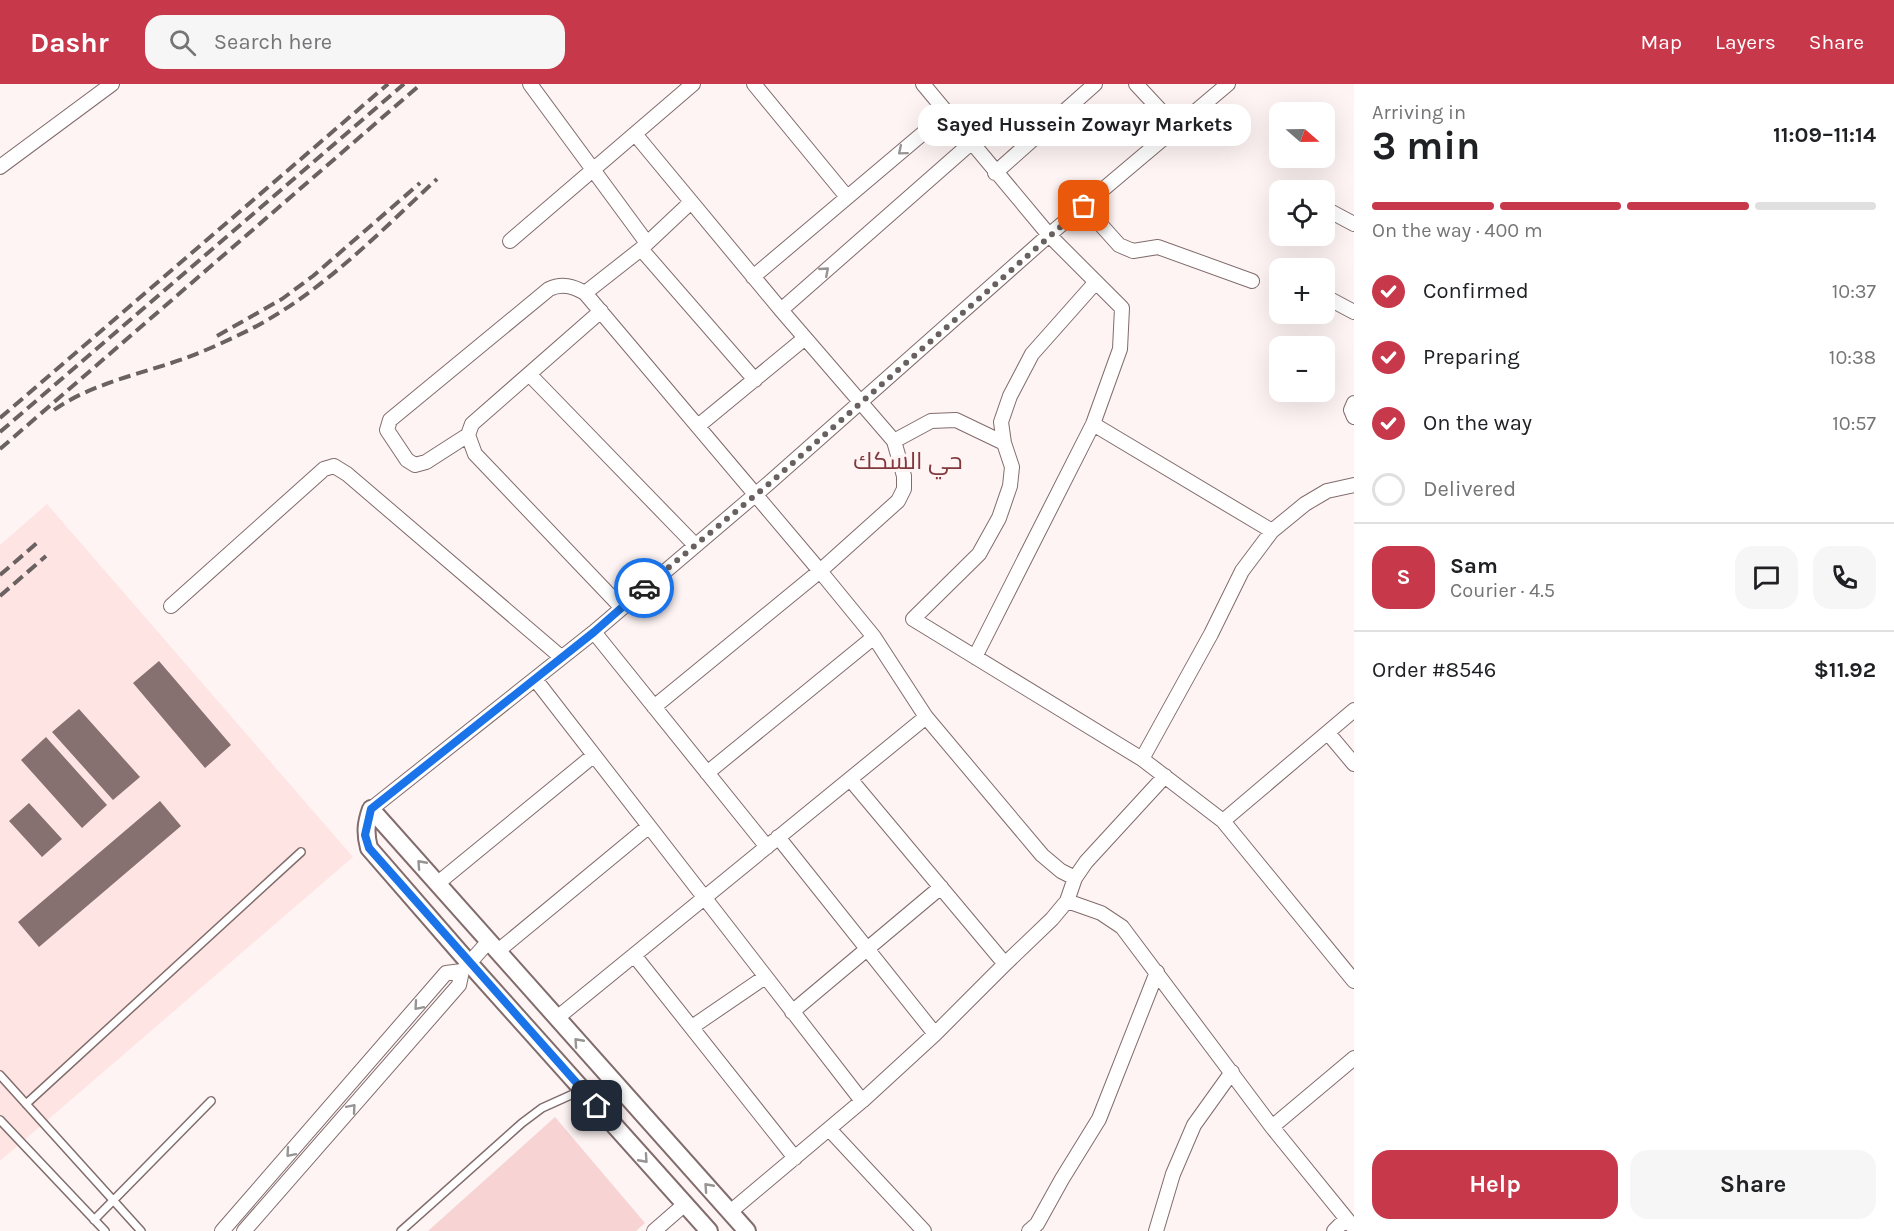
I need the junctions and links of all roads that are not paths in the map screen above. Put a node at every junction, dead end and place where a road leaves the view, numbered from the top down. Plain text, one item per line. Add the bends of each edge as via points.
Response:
1 (112, 84) edge
2 (530, 84) edge
3 (693, 84) edge
4 (754, 84) edge
5 (922, 84) edge
6 (1095, 84) edge
7 (1136, 84) edge
8 (1228, 84) edge
9 (947, 113) junction
10 (1176, 127) junction
11 (635, 134) junction
12 (971, 143) junction
13 (0, 167) edge
14 (594, 169) junction
15 (995, 173) junction
16 (847, 197) junction
17 (692, 202) junction
18 (1084, 206) junction
19 (1335, 214) edge
20 (1354, 224) edge
21 (1049, 235) junction
22 (510, 241) dead end
23 (644, 246) junction
24 (753, 277) junction
25 (1252, 281) dead end
26 (1095, 283) junction
27 (585, 293) junction
28 (1335, 302) edge
29 (781, 310) junction
30 (601, 311) junction
31 (1354, 312) edge
32 (805, 338) junction
33 (529, 374) junction
34 (755, 380) junction
35 (860, 403) junction
36 (1354, 403) edge
37 (1354, 417) edge
38 (1093, 424) junction
39 (698, 426) junction
40 (468, 435) junction
41 (894, 441) junction
42 (1004, 443) junction
43 (1354, 485) edge
44 (755, 494) junction
45 (1272, 531) junction
46 (695, 545) junction
47 (820, 571) junction
48 (171, 606) dead end
49 (621, 607) junction
50 (594, 632) junction
51 (874, 637) junction
52 (561, 657) junction
53 (975, 657) junction
54 (535, 679) junction
55 (654, 707) junction
56 (1354, 710) edge
57 (926, 717) junction
58 (1328, 733) junction
59 (593, 756) junction
60 (1142, 759) junction
61 (1354, 764) edge
62 (706, 773) junction
63 (1165, 776) junction
64 (850, 779) junction
65 (371, 809) junction
66 (1223, 821) junction
67 (648, 826) junction
68 (772, 842) junction
69 (301, 852) dead end
70 (1075, 878) junction
71 (438, 883) junction
72 (941, 888) junction
73 (704, 898) junction
74 (1067, 901) junction
75 (493, 946) junction
76 (868, 951) junction
77 (634, 955) junction
78 (1005, 963) junction
79 (465, 967) junction
80 (1157, 972) junction
81 (765, 977) junction
82 (1354, 981) edge
83 (792, 1012) junction
84 (557, 1018) junction
85 (692, 1027) junction
86 (935, 1034) junction
87 (1354, 1058) edge
88 (1232, 1072) junction
89 (0, 1075) edge
90 (582, 1090) junction
91 (211, 1101) dead end
92 (862, 1101) junction
93 (26, 1104) junction
94 (0, 1120) edge
95 (1272, 1127) junction
96 (829, 1129) junction
97 (795, 1158) junction
98 (112, 1201) junction
99 (684, 1204) junction
100 (730, 1212) junction
101 (94, 1220) junction
102 (1350, 1224) edge
103 (1038, 1229) edge
104 (105, 1231) edge
105 (141, 1231) edge
106 (222, 1231) edge
107 (244, 1231) edge
108 (400, 1231) edge
109 (654, 1231) edge
110 (709, 1231) edge
111 (747, 1231) edge
112 (924, 1231) edge
113 (1156, 1231) edge
114 (1334, 1231) edge

1 - 13 street
2 - 14 street
3 - 11 street
4 - 16 street
5 - 9 street
6 - 15 street
7 - 10 street
8 - 10 street
9 - 12 street
9 -> 16 street
10 - 18 street
11 - 14 street
11 - 17 street
12 - 15 street
29 -> 12 street
14 - 22 street
14 - 23 street
15 - 21 street
16 - 24 street
17 - 23 street
17 - 24 street
18 - 21 street
18 - 25 street via 1119,245 1133,251 1158,247
19 - 20 street
21 - 26 street
21 - 35 street
23 - 27 street
23 - 34 street
24 - 29 street
26 - 38 street via 1122,308 1120,349
26 - 42 street via 1032,354 1001,422
27 - 30 street
27 - 40 street via 558,285 549,289 390,420 387,430 407,460 415,465
28 - 31 street
29 - 32 street
30 - 33 street
30 - 39 street
32 - 34 street
32 - 35 street
33 - 40 street via 472,424
33 - 46 street
34 - 39 street
35 - 41 street
35 - 44 street
36 - 37 street
38 - 45 street
38 - 53 street
39 - 44 street
40 - 49 street via 475,454
41 - 42 street via 932,421 956,420
41 - 47 street via 904,489 897,501
42 - 53 street via 1012,467 999,518 979,554 913,619
43 - 45 street via 1327,491
44 - 46 street
44 - 47 street
45 - 60 street via 1242,572
46 - 49 street
47 - 51 street
47 - 55 street
48 - 52 street via 324,469 334,466
49 - 50 street
50 - 52 street
50 - 55 street
51 - 57 street
51 - 62 street
52 - 54 street
53 - 60 street
54 - 59 street
54 - 65 street
55 - 62 street
56 - 58 street
57 - 64 street
57 - 70 street via 1042,855
58 - 61 street
58 - 66 street
59 - 67 street
59 - 71 street
60 - 63 street
62 - 68 street
63 - 66 street
63 - 70 street
64 - 68 street
64 - 72 street
71 -> 65 street
65 - 79 street via 365,835 369,848
66 - 82 street
67 - 73 street
67 - 75 street
68 - 73 street
68 - 76 street
69 - 93 lane
70 - 74 street
71 - 75 street
72 - 76 street
72 - 78 street
73 - 77 street
73 - 81 street
74 - 78 street
74 - 80 street via 1112,918
75 - 79 street
75 - 84 street
76 - 83 street
76 - 86 street
77 - 84 street
77 - 85 street
78 - 86 street
79 - 90 street
79 -> 106 street via 446,973
107 -> 79 street via 459,985
80 - 88 street
80 - 103 street via 1099,1119 1062,1179
81 - 83 street
81 - 85 street
83 - 92 street
100 -> 84 street
85 - 97 street
86 - 92 street
87 - 95 street
88 - 95 street
88 - 113 street via 1194,1125 1173,1174
89 - 93 lane
90 -> 99 street
90 - 108 lane via 542,1108 522,1123
91 - 98 lane
92 - 96 street
93 - 98 lane
94 - 101 lane
95 - 102 street
96 - 97 street
96 - 112 street
97 - 100 street
98 - 101 lane
98 - 105 lane
99 - 109 street
99 - 110 street
100 - 111 street
101 - 104 lane
102 - 114 street

